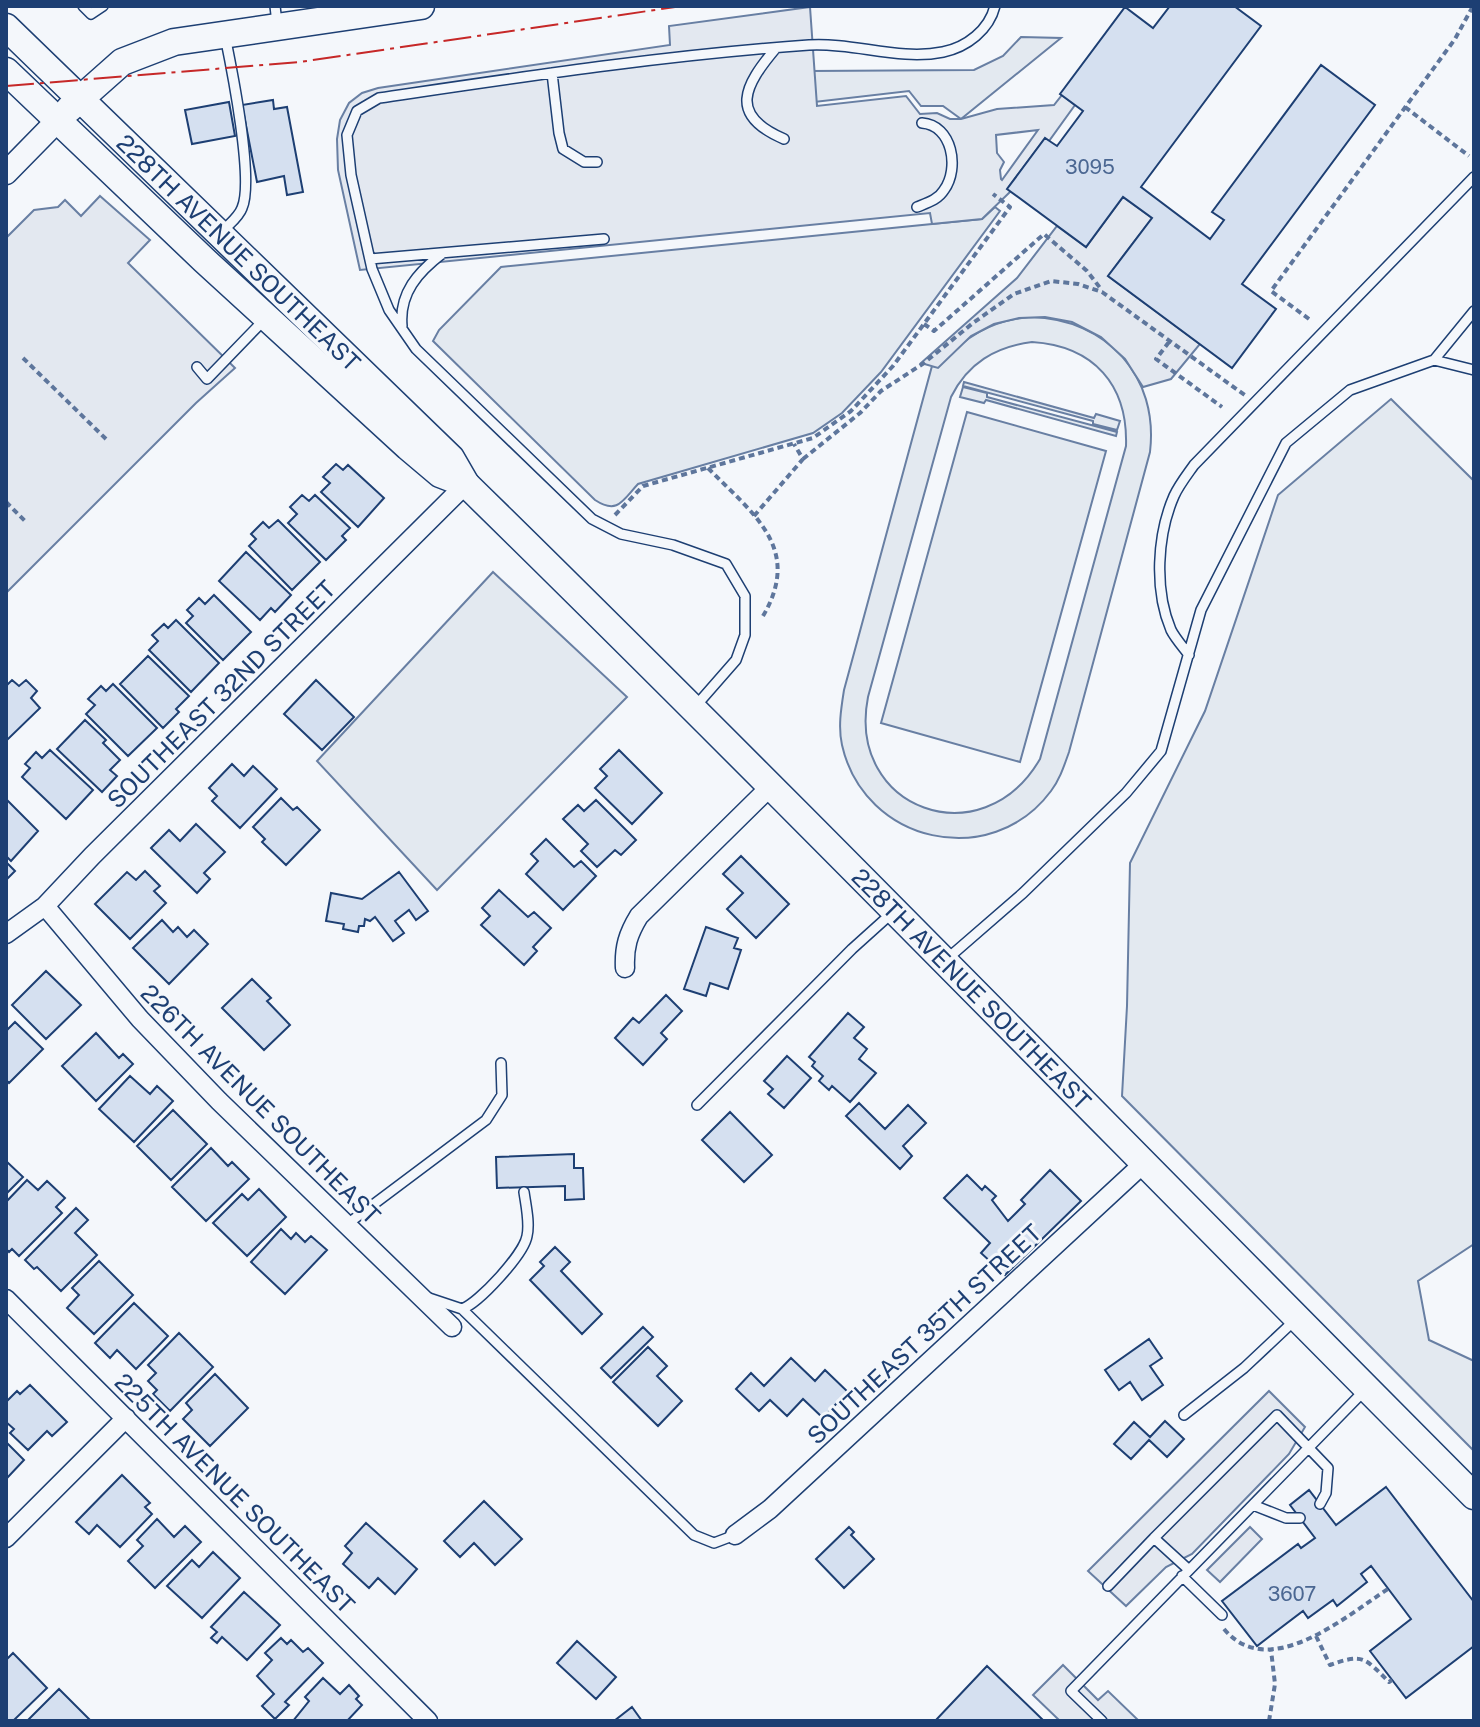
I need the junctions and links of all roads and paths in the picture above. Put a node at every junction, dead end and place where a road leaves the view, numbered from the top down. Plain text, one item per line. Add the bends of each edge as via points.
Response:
1 (83, 6) edge
2 (103, 6) edge
3 (421, 6) edge
4 (995, 6) edge
5 (1473, 6) edge
6 (276, 16) edge
7 (6, 27) edge
8 (224, 33) junction
9 (776, 48) junction
10 (6, 71) edge
11 (552, 73) junction
12 (79, 99) junction
13 (1405, 107) junction
14 (58, 120) junction
15 (922, 123) dead end
16 (784, 139) dead end
17 (1469, 156) dead end
18 (597, 162) dead end
19 (6, 173) edge
20 (1474, 177) edge
21 (993, 194) dead end
22 (917, 207) dead end
23 (218, 235) junction
24 (604, 239) dead end
25 (444, 253) junction
26 (370, 259) junction
27 (1102, 292) junction
28 (1474, 311) edge
29 (267, 317) junction
30 (1309, 319) dead end
31 (924, 324) junction
32 (403, 330) junction
33 (1169, 342) junction
34 (23, 358) dead end
35 (1434, 360) junction
36 (197, 367) dead end
37 (1474, 370) edge
38 (1254, 402) junction
39 (1222, 407) dead end
40 (106, 439) dead end
41 (794, 444) junction
42 (803, 459) junction
43 (707, 468) junction
44 (466, 484) junction
45 (6, 502) edge
46 (615, 515) dead end
47 (754, 516) junction
48 (25, 521) dead end
49 (763, 616) dead end
50 (1189, 655) junction
51 (694, 708) junction
52 (772, 785) junction
53 (45, 906) junction
54 (894, 910) junction
55 (6, 934) edge
56 (944, 961) junction
57 (625, 968) dead end
58 (501, 1063) dead end
59 (697, 1105) dead end
60 (1143, 1164) junction
61 (524, 1192) dead end
62 (346, 1225) junction
63 (415, 1292) junction
64 (6, 1299) edge
65 (462, 1309) junction
66 (1297, 1319) junction
67 (452, 1327) dead end
68 (1366, 1388) junction
69 (1184, 1415) dead end
70 (126, 1418) junction
71 (1309, 1447) junction
72 (1474, 1496) edge
73 (1320, 1504) dead end
74 (1253, 1505) junction
75 (1300, 1518) dead end
76 (735, 1535) joint
77 (6, 1538) edge
78 (1154, 1538) junction
79 (1185, 1573) junction
80 (1108, 1586) dead end
81 (1388, 1589) dead end
82 (1222, 1615) joint
83 (1316, 1636) junction
84 (1271, 1650) junction
85 (1392, 1680) dead end
86 (428, 1721) edge
87 (1102, 1721) edge
88 (1269, 1721) edge

1 - 2 lane via 91,14
3 - 6 main road
4 - 9 lane via 984,30 945,52
5 - 13 path
6 - 8 main road
7 - 12 main road, 228TH AVENUE SOUTHEAST
8 - 12 main road via 134,56
8 - 23 lane via 247,184 242,209
9 - 11 lane
9 - 16 lane via 748,85 747,103 755,121
10 - 14 main road, 228TH AVENUE SOUTHEAST
11 - 18 lane via 563,149 584,162
11 - 26 lane via 379,98 357,111 347,135
12 - 14 main road
12 - 23 main road, 228TH AVENUE SOUTHEAST
13 - 17 path
13 - 30 path via 1271,291
14 - 19 street
14 - 29 main road, 228TH AVENUE SOUTHEAST
15 - 22 lane via 933,123 950,144 951,178 943,192
20 - 38 lane
21 - 31 path via 1010,207
23 - 44 main road, 228TH AVENUE SOUTHEAST via 451,458
24 - 25 lane
25 - 26 lane
25 - 32 lane via 408,289 401,312
26 - 32 lane via 389,310
27 - 31 path via 1087,271 1044,234 934,331
27 - 33 path
27 - 42 path via 1051,281 1014,294 881,391
28 - 35 lane
29 - 36 lane via 207,379
29 - 44 main road, 228TH AVENUE SOUTHEAST via 440,474
31 - 41 path via 851,411 813,438
32 - 51 lane via 416,349 592,519 621,534 726,564 745,596 745,635 736,660
33 - 38 path
33 - 39 path via 1156,359
34 - 40 path
35 - 37 lane
35 - 50 lane via 1350,390 1286,443 1201,610
38 - 50 lane via 1194,465 1169,510 1160,557 1161,594 1171,631
41 - 42 path
41 - 43 path
42 - 47 path
43 - 46 path via 643,486
43 - 47 path
44 - 51 main road, 228TH AVENUE SOUTHEAST
44 - 53 street, SOUTHEAST 32ND STREET
45 - 48 path
47 - 49 path via 776,550 780,567
50 - 56 lane via 1161,751 1126,793 1023,893
51 - 52 main road, 228TH AVENUE SOUTHEAST
52 - 54 main road, 228TH AVENUE SOUTHEAST
52 - 57 street via 639,916 626,942
53 - 55 street, SOUTHEAST 32ND STREET
53 - 62 street, 226TH AVENUE SOUTHEAST via 140,1019
54 - 56 main road, 228TH AVENUE SOUTHEAST
54 - 59 lane
56 - 60 main road, 228TH AVENUE SOUTHEAST
58 - 62 lane via 502,1095 486,1120
60 - 66 main road, 228TH AVENUE SOUTHEAST
60 - 76 street, SOUTHEAST 35TH STREET via 770,1509
61 - 65 lane via 524,1247 478,1300
62 - 63 street, 226TH AVENUE SOUTHEAST
63 - 65 lane
63 - 67 street, 226TH AVENUE SOUTHEAST
64 - 70 street, 225TH AVENUE SOUTHEAST
65 - 76 lane via 694,1535 714,1543
66 - 68 main road, 228TH AVENUE SOUTHEAST
66 - 69 lane
68 - 71 lane
68 - 72 main road, 228TH AVENUE SOUTHEAST
70 - 77 street
70 - 86 street, 225TH AVENUE SOUTHEAST
71 - 73 lane via 1328,1468
71 - 74 lane
71 - 78 lane via 1277,1415
74 - 75 lane
74 - 79 lane
78 - 79 lane
78 - 80 lane
79 - 82 lane
79 - 87 lane via 1071,1691
81 - 83 path
82 - 84 path via 1230,1636 1249,1648
83 - 84 path
83 - 85 path via 1330,1665 1354,1656
84 - 88 path via 1275,1684

